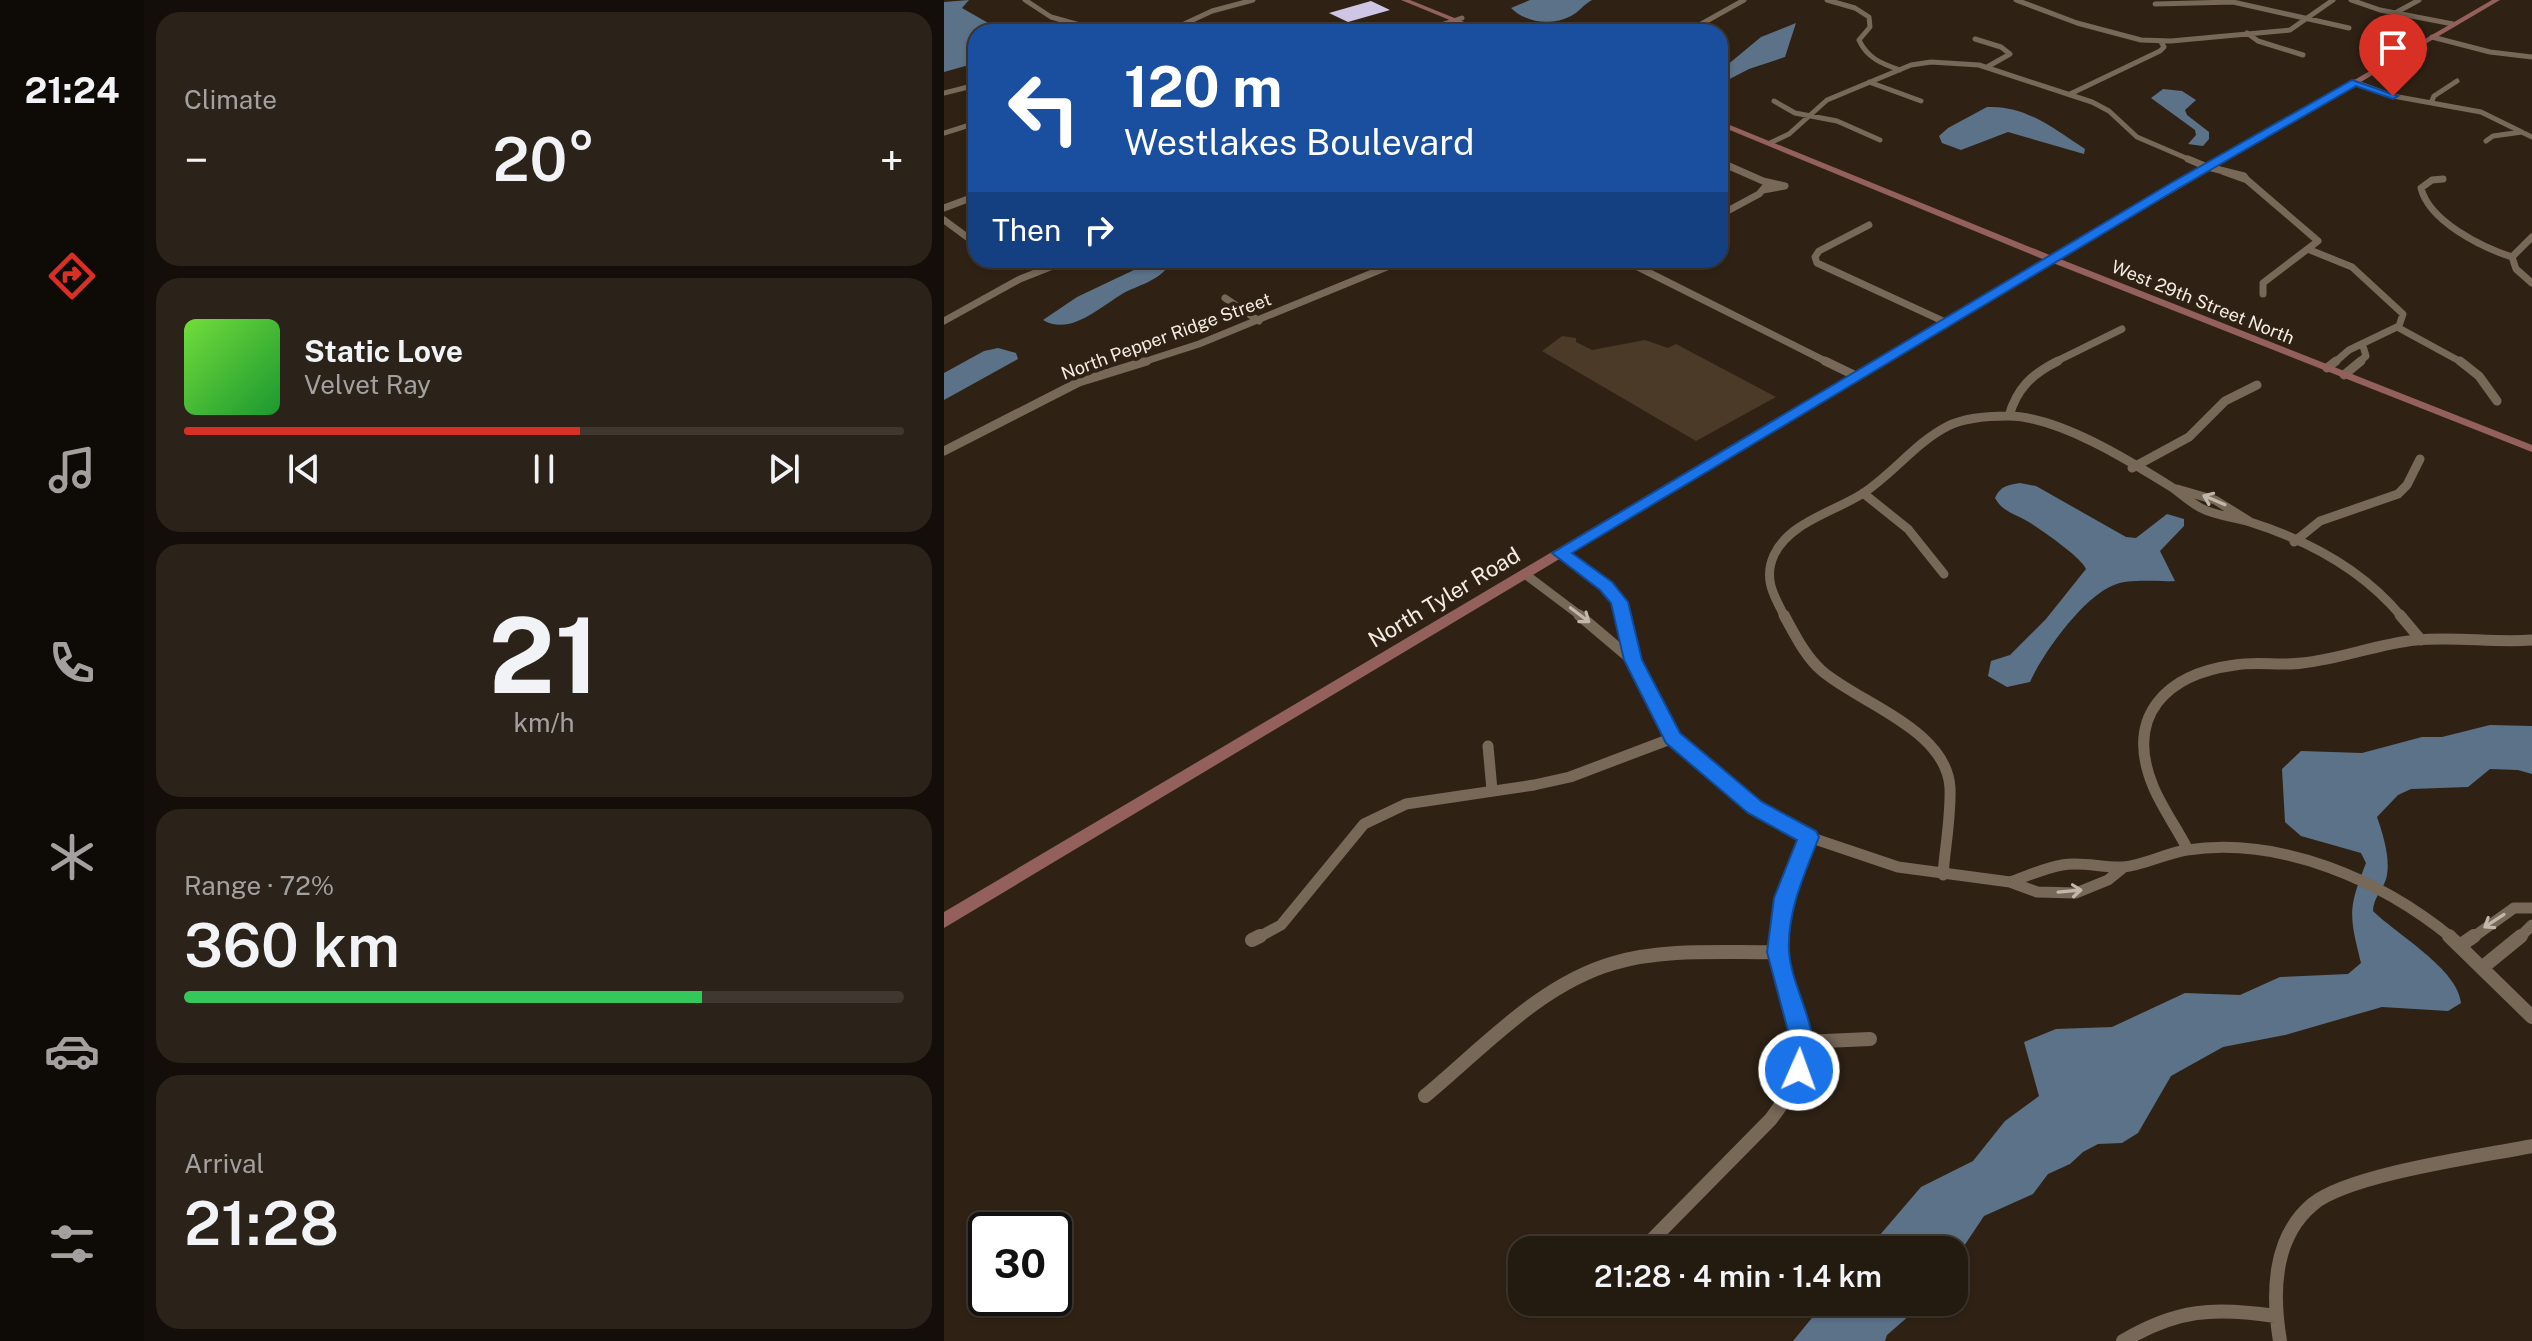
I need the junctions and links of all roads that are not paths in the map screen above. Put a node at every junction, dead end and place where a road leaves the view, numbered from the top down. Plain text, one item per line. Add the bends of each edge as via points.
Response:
1 (1025, 0) edge
2 (1253, 0) edge
3 (1404, 0) edge
4 (1417, 0) edge
5 (1744, 0) edge
6 (1827, 0) edge
7 (2016, 0) edge
8 (2333, 0) edge
9 (2351, 0) edge
10 (2419, 0) edge
11 (2497, 0) edge
12 (2155, 4) dead end
13 (2395, 13) junction
14 (2310, 19) junction
15 (1461, 20) junction
16 (1076, 24) edge
17 (1184, 24) edge
18 (1447, 24) edge
19 (1469, 24) edge
20 (1473, 24) edge
21 (1701, 24) edge
22 (2450, 26) junction
23 (2349, 28) dead end
24 (2247, 33) junction
25 (2432, 37) junction
26 (1975, 39) dead end
27 (2161, 42) junction
28 (2303, 55) dead end
29 (2532, 57) edge
30 (1987, 67) junction
31 (1900, 70) junction
32 (2457, 81) dead end
33 (1869, 82) junction
34 (2355, 82) junction
35 (968, 87) edge
36 (944, 93) edge
37 (2070, 94) junction
38 (1774, 101) dead end
39 (1921, 101) dead end
40 (2431, 103) junction
41 (1812, 116) junction
42 (968, 126) edge
43 (1728, 126) edge
44 (2532, 130) edge
45 (2522, 132) junction
46 (944, 133) edge
47 (2532, 137) edge
48 (1880, 140) dead end
49 (2486, 141) dead end
50 (1770, 143) junction
51 (1728, 166) edge
52 (2209, 166) junction
53 (2443, 179) dead end
54 (968, 199) edge
55 (944, 208) edge
56 (1728, 209) edge
57 (944, 220) edge
58 (1869, 225) dead end
59 (967, 237) dead end
60 (2532, 237) edge
61 (2310, 250) junction
62 (2057, 257) junction
63 (2512, 257) junction
64 (1048, 268) edge
65 (1372, 268) edge
66 (1384, 268) edge
67 (1641, 268) edge
68 (1377, 271) junction
69 (2532, 283) edge
70 (2263, 294) dead end
71 (1225, 298) dead end
72 (944, 321) edge
73 (1259, 321) junction
74 (1945, 322) junction
75 (2397, 327) junction
76 (2122, 329) dead end
77 (2363, 346) junction
78 (2330, 365) junction
79 (2348, 372) junction
80 (1856, 376) junction
81 (2257, 385) dead end
82 (2497, 401) dead end
83 (2009, 416) junction
84 (2532, 440) edge
85 (2532, 449) edge
86 (944, 451) edge
87 (2420, 459) dead end
88 (2132, 468) junction
89 (1863, 493) junction
90 (2294, 542) junction
91 (1560, 553) junction
92 (1525, 574) junction
93 (1944, 574) dead end
94 (2421, 640) junction
95 (2532, 640) edge
96 (1633, 660) junction
97 (1673, 738) junction
98 (1488, 746) dead end
99 (1492, 790) junction
100 (1809, 837) junction
101 (2188, 850) junction
102 (2124, 867) junction
103 (1943, 875) junction
104 (2010, 882) junction
105 (2532, 908) edge
106 (947, 922) edge
107 (2532, 925) edge
108 (1252, 940) dead end
109 (2461, 945) junction
110 (1778, 952) junction
111 (2483, 967) junction
112 (2532, 1017) edge
113 (1870, 1039) dead end
114 (1803, 1042) junction
115 (1425, 1096) dead end
116 (2532, 1146) edge
117 (1656, 1236) edge
118 (2275, 1316) junction
119 (2123, 1341) edge
120 (2280, 1341) edge

1 - 16 street via 1051,17
2 - 17 street
3 - 15 main road
4 - 15 main road
5 - 21 street
6 - 31 street via 1869,17 1870,27 1859,40 1863,51
7 - 27 street via 2102,31
8 - 14 street
9 - 13 street
10 - 13 street
11 - 22 main road, North Tyler Road
12 - 14 street via 2233,2
13 - 22 street
14 - 23 street
14 - 24 street via 2290,30
15 - 18 street
15 - 19 main road
15 - 20 main road
22 - 25 main road, North Tyler Road
24 - 27 street
24 - 28 street
25 - 29 street
25 - 34 main road, North Tyler Road
26 - 30 street via 2010,54
27 - 37 street via 2160,51
30 - 31 street via 1949,61
30 - 37 street
31 - 33 street
32 - 40 street
33 - 39 street
33 - 41 street via 1821,103
34 - 40 street
34 - 52 main road, North Tyler Road
35 - 36 street
37 - 52 street via 2109,111 2137,137
38 - 41 street
40 - 45 street via 2481,112
41 - 48 street
41 - 50 street
42 - 46 street
43 - 50 main road, West 29th Street North
44 - 45 street
45 - 47 street
45 - 49 street
50 - 62 main road, West 29th Street North
51 - 56 street via 1763,185
52 - 61 street via 2247,180 2316,237
52 - 62 main road, North Tyler Road
53 - 63 street via 2421,188 2425,204 2481,247
54 - 55 street
57 - 59 street
58 - 74 street via 1819,251 1817,263
60 - 63 street
61 - 70 street via 2263,283
61 - 75 street via 2352,267 2401,310
62 - 74 main road, North Tyler Road
62 - 78 main road, West 29th Street North
63 - 69 street via 2516,269
64 - 72 street
65 - 68 street
66 - 68 street, North Pepper Ridge Street
67 - 80 street
68 - 73 street, North Pepper Ridge Street
71 - 73 street
73 - 86 street, North Pepper Ridge Street via 1079,382
74 - 80 main road, North Tyler Road
75 - 77 street
75 - 82 street via 2449,353 2490,387
76 - 83 street via 2030,375 2011,399
77 - 78 street
77 - 79 street via 2366,356
78 - 79 main road, West 29th Street North
79 - 84 main road, West 29th Street North
79 - 85 main road, West 29th Street North
80 - 91 main road, North Tyler Road
81 - 88 street via 2225,401 2189,437
83 - 88 street via 2059,425
83 - 89 street via 1963,421 1934,433
87 - 90 street via 2398,494 2320,521
88 - 90 street via 2202,509 2251,522
89 - 93 street via 1891,509
89 - 103 street via 1789,534 1768,570 1770,589 1820,669 1922,735 1940,758 1950,786
90 - 94 street via 2354,571 2383,594
91 - 92 main road, North Tyler Road
91 - 96 street via 1606,586 1619,602
92 -> 96 street
92 - 106 main road, North Tyler Road
94 - 95 street
94 - 101 street via 2377,645 2329,661 2235,664 2181,679 2162,692 2147,713 2148,775
96 - 97 street
97 - 99 street via 1569,776
97 - 100 street via 1755,807
98 - 99 street
99 - 108 street via 1406,804 1364,824 1281,925
100 - 103 street via 1898,867
100 - 110 street via 1780,914
101 - 102 street
101 - 109 street via 2240,849 2297,858 2355,877 2419,911
102 - 104 street via 2064,864
104 -> 102 street via 2037,892 2076,893
103 - 104 street
105 -> 109 street via 2514,908
107 - 111 street
109 - 111 street
110 - 114 street
110 - 115 street via 1653,955 1610,964 1540,1002
111 - 112 street
113 - 114 street
114 - 117 street via 1787,1098
116 - 118 street via 2350,1186 2314,1202 2289,1232 2276,1267
118 - 119 street via 2221,1307 2181,1312
118 - 120 street

